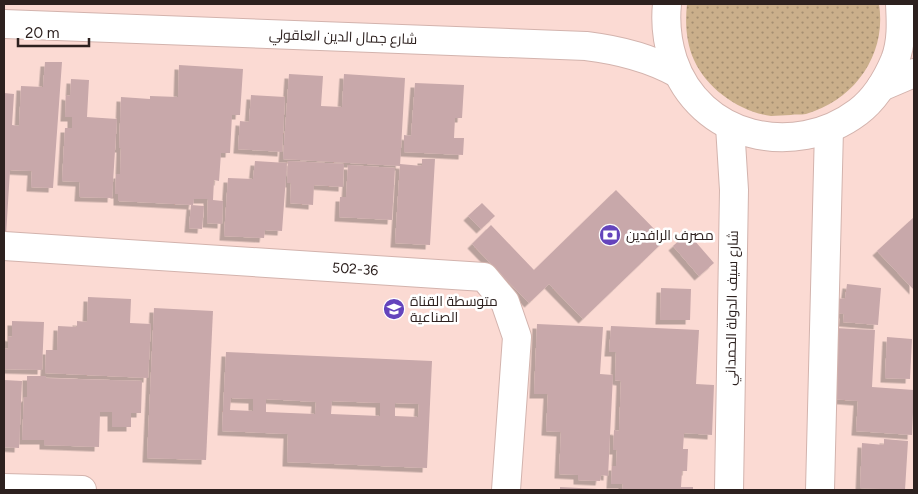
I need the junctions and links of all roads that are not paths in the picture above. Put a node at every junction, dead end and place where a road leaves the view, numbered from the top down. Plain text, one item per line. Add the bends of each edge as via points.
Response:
1 (668, 4) edge
2 (900, 4) edge
3 (4, 24) edge
4 (914, 72) edge
5 (677, 73) junction
6 (881, 86) junction
7 (730, 126) junction
8 (830, 129) junction
9 (4, 246) edge
10 (4, 488) edge
11 (82, 490) edge
12 (506, 490) edge
13 (729, 490) edge
14 (820, 490) edge

1 - 5 street via 668,45
2 - 6 street via 902,28 896,59
3 - 5 street, شارع جمال الدين العاقولي via 586,46 634,54
4 - 6 street
5 - 7 street via 691,94
6 - 8 street via 858,112
7 - 8 street via 763,137 796,138
7 - 13 street, شارع سيف الدولة الحمداني via 734,190
8 - 14 street
9 - 12 street, 502-36 via 484,277 505,302 517,337
10 - 11 street

